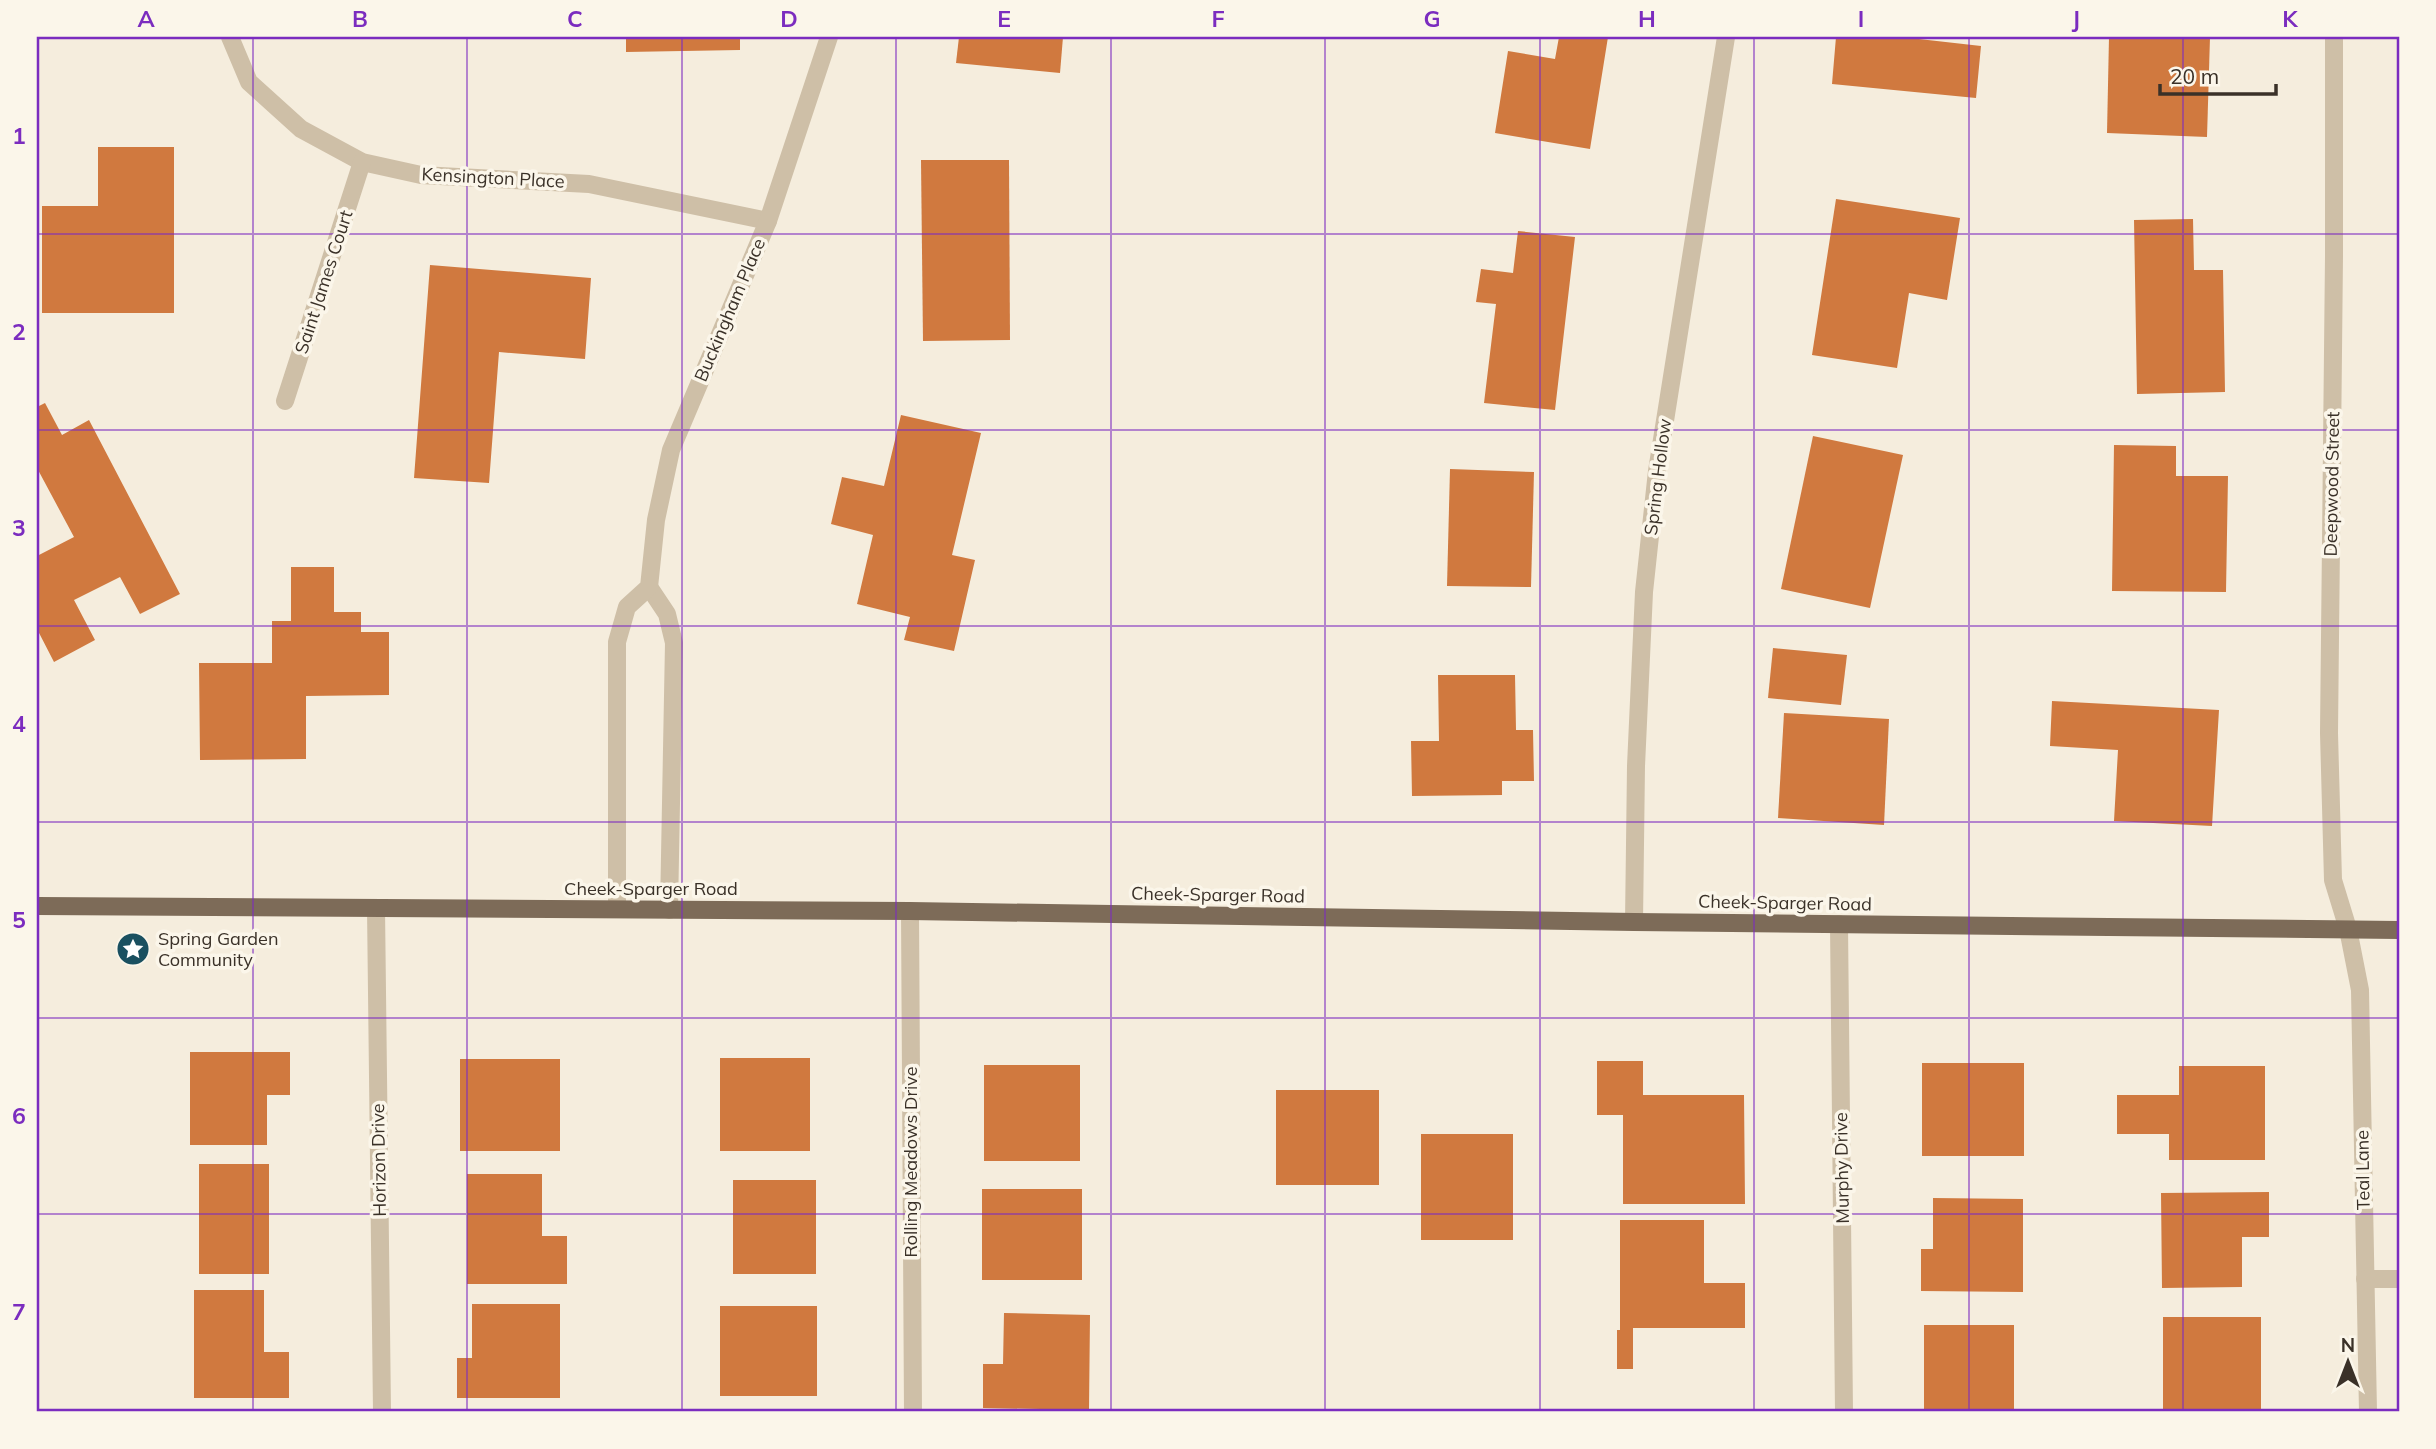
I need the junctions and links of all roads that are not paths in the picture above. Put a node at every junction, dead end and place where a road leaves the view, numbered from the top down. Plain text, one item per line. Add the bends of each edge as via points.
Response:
1 (230, 37) edge
2 (829, 37) edge
3 (1726, 37) edge
4 (2334, 37) edge
5 (362, 162) junction
6 (768, 221) junction
7 (285, 401) dead end
8 (649, 587) junction
9 (37, 906) edge
10 (376, 908) junction
11 (617, 909) junction
12 (669, 910) junction
13 (909, 911) junction
14 (1634, 922) junction
15 (1839, 924) junction
16 (2348, 929) junction
17 (2399, 930) edge
18 (2365, 1279) junction
19 (2399, 1279) edge
20 (382, 1412) edge
21 (913, 1412) edge
22 (1844, 1412) edge
23 (2368, 1412) edge

1 - 5 street, Kensington Place via 249,82 301,129
2 - 6 street, Buckingham Place
3 - 14 street, Spring Hollow via 1661,444 1644,592
4 - 16 street, Deepwood Street via 2329,733 2333,880
5 - 6 street, Kensington Place via 421,176 589,184
5 - 7 street, Saint James Court
6 - 8 street, Buckingham Place via 671,450 656,520
8 - 11 street via 627,607 617,642
8 - 12 street via 667,614 674,643
9 - 10 main road, Cheek-Sparger Road
10 - 11 main road, Cheek-Sparger Road
10 - 20 street, Horizon Drive
11 - 12 main road, Cheek-Sparger Road
12 - 13 main road, Cheek-Sparger Road
13 - 14 main road, Cheek-Sparger Road
13 - 21 street, Rolling Meadows Drive
14 - 15 main road, Cheek-Sparger Road
15 - 16 main road, Cheek-Sparger Road
15 - 22 street, Murphy Drive
16 - 17 main road, Cheek-Sparger Road
16 - 18 street, Teal Lane via 2360,989
18 - 19 street
18 - 23 street, Teal Lane

